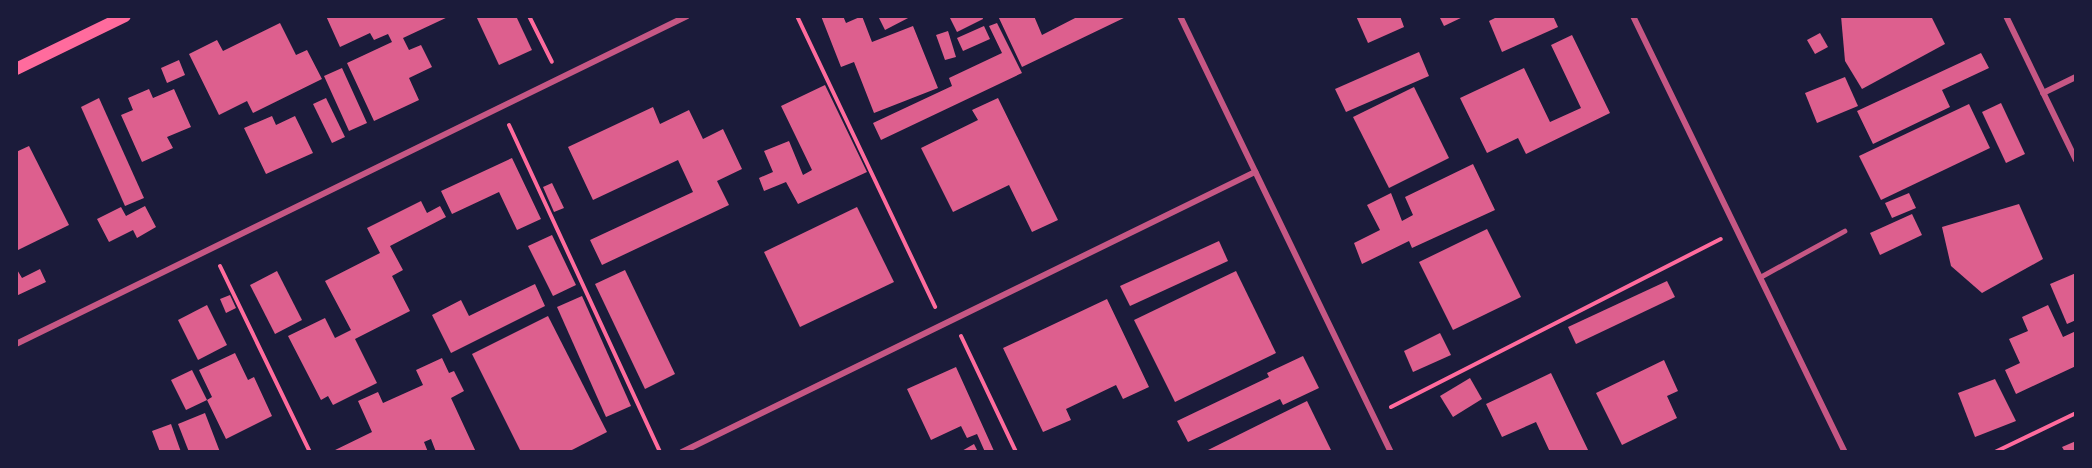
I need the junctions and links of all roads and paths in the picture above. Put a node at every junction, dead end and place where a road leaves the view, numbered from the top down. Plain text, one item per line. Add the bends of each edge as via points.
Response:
1 (125, 16) edge
2 (529, 16) edge
3 (687, 16) edge
4 (797, 16) edge
5 (1180, 16) edge
6 (1632, 16) edge
7 (2006, 16) edge
8 (16, 69) edge
9 (2076, 77) edge
10 (560, 79) junction
11 (2043, 93) junction
12 (501, 108) junction
13 (2076, 160) edge
14 (1255, 172) junction
15 (1737, 231) junction
16 (1844, 231) dead end
17 (212, 248) junction
18 (1760, 277) junction
19 (953, 319) junction
20 (943, 324) junction
21 (16, 344) edge
22 (2076, 412) edge
23 (1374, 416) junction
24 (310, 452) edge
25 (660, 452) edge
26 (681, 452) edge
27 (1016, 452) edge
28 (1391, 452) edge
29 (1845, 452) edge
30 (1995, 452) edge

1 - 8 main road
2 - 10 path
3 - 10 street
4 - 20 path
5 - 14 street
6 - 15 street
7 - 11 street
9 - 11 street
10 - 12 street
11 - 13 street
12 - 17 street
12 - 25 path
14 - 19 street
14 - 23 street
15 - 18 street
15 - 23 path
16 - 18 lane
17 - 21 street
17 - 24 path
18 - 29 street
19 - 20 street
19 - 27 path
20 - 26 street
22 - 30 path
23 - 28 street

